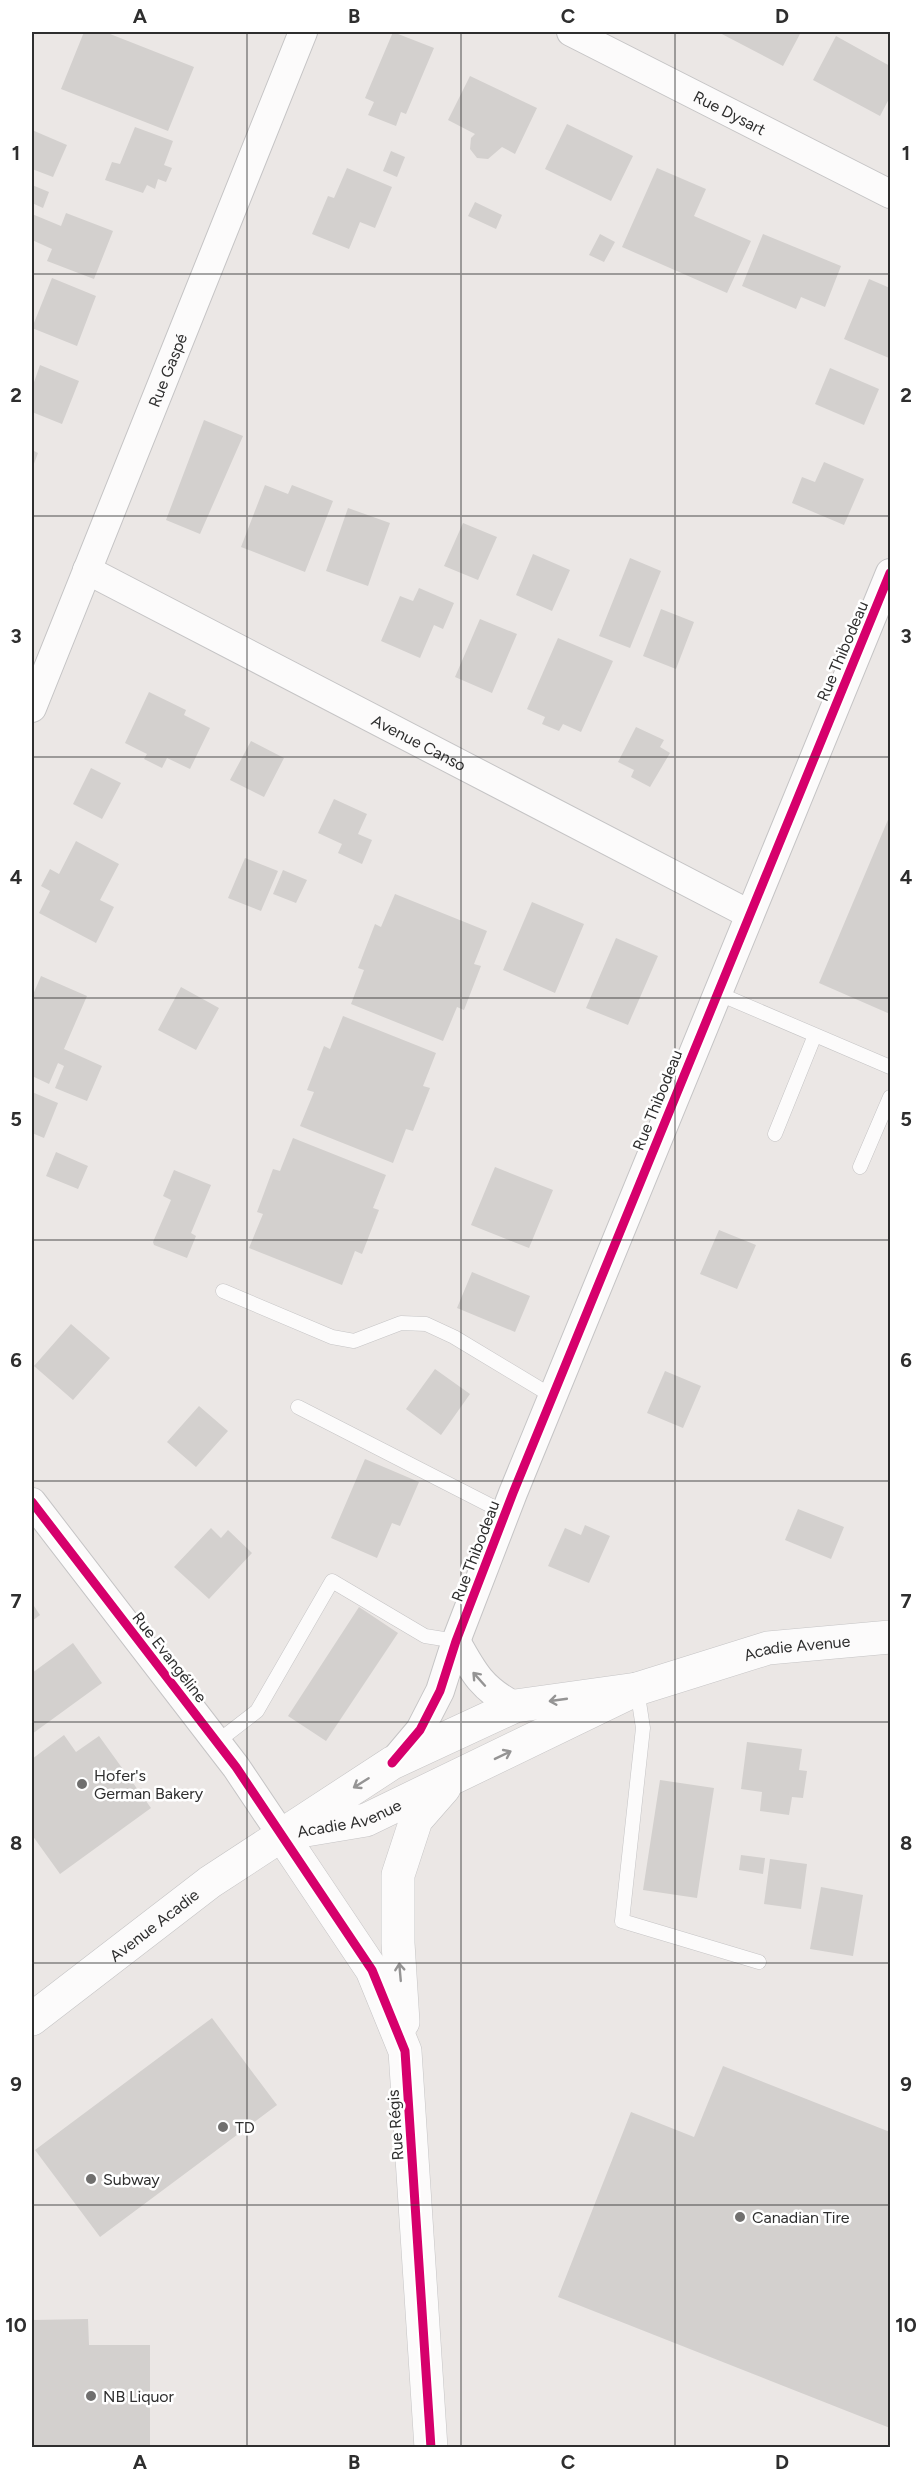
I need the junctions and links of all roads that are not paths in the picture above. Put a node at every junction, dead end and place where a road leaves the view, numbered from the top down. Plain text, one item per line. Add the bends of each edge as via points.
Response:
1 (303, 32) edge
2 (571, 32) edge
3 (891, 194) edge
4 (87, 570) junction
5 (891, 573) edge
6 (32, 708) edge
7 (749, 914) junction
8 (717, 993) junction
9 (815, 1035) junction
10 (891, 1067) edge
11 (891, 1097) edge
12 (775, 1134) dead end
13 (860, 1167) dead end
14 (223, 1291) dead end
15 (552, 1396) junction
16 (298, 1407) dead end
17 (32, 1502) edge
18 (505, 1513) junction
19 (891, 1637) edge
20 (456, 1641) junction
21 (637, 1689) junction
22 (515, 1706) junction
23 (217, 1742) junction
24 (392, 1763) junction
25 (450, 1781) junction
26 (281, 1834) junction
27 (759, 1962) dead end
28 (32, 2019) edge
29 (405, 2051) junction
30 (431, 2448) edge

1 - 4 street, Rue Gaspé
2 - 3 street, Rue Dysart
4 - 6 street, Rue Gaspé
4 - 7 street, Avenue Canso
5 - 7 street, Rue Thibodeau
7 - 8 street, Rue Thibodeau
8 - 9 lane
8 - 15 street, Rue Thibodeau
9 - 10 lane
9 - 12 lane
11 - 13 lane
14 - 15 lane via 332,1337 354,1341 401,1323 426,1324
15 - 18 street, Rue Thibodeau
16 - 18 lane
17 - 23 street, Rue Evangéline
18 - 20 street, Rue Thibodeau
19 - 21 street, Acadie Avenue via 768,1648
22 -> 20 street via 495,1695 474,1675
20 - 23 lane via 425,1636 332,1581 257,1711
20 - 24 street, Rue Thibodeau via 440,1691 424,1722
21 -> 22 street, Acadie Avenue
25 -> 21 street, Acadie Avenue
21 - 27 lane via 643,1728 622,1921
22 - 24 street, Acadie Avenue
23 - 26 street, Rue Evangéline
24 -> 26 street, Acadie Avenue
25 - 26 street, Acadie Avenue via 366,1820
29 -> 25 street via 398,1875 416,1820
26 - 28 street, Avenue Acadie via 210,1882
26 - 29 street, Rue Régis via 372,1970
29 - 30 street, Rue Régis

